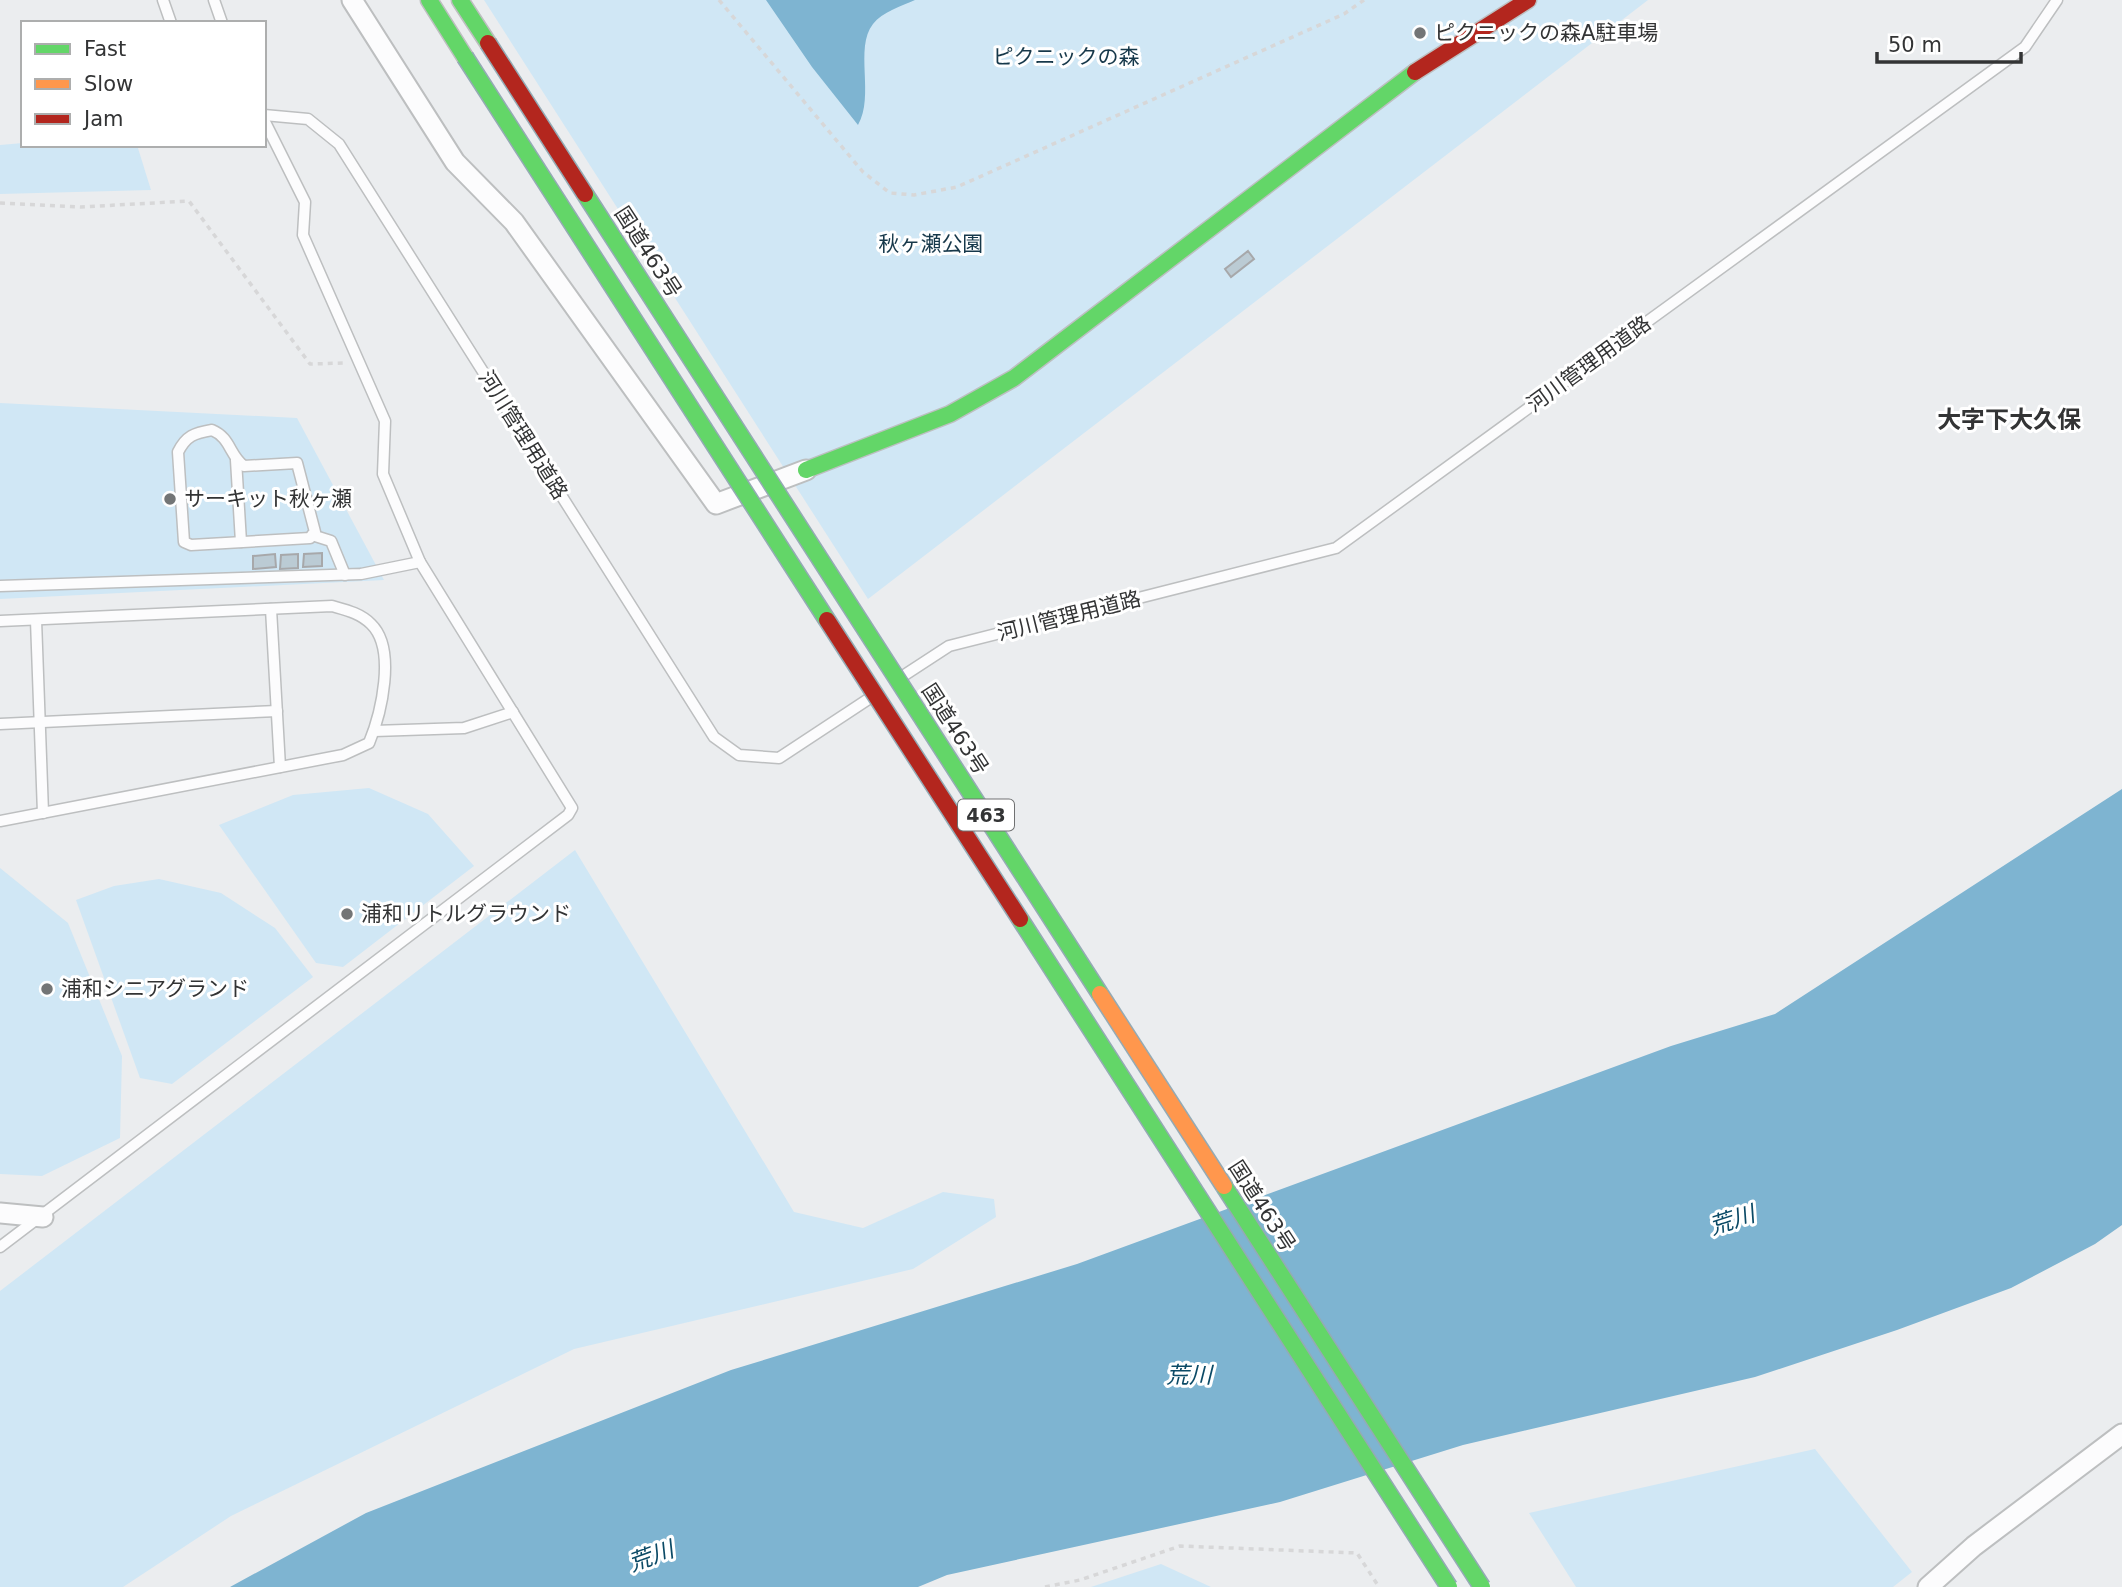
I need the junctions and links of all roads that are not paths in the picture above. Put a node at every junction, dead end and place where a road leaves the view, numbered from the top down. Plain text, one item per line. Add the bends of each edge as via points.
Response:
1 (163, 0) edge
2 (214, 0) edge
3 (352, 0) edge
4 (429, 0) edge
5 (460, 0) edge
6 (1528, 0) edge
7 (2057, 0) edge
8 (170, 21) edge
9 (221, 21) edge
10 (266, 118) edge
11 (266, 122) edge
12 (236, 460) junction
13 (806, 470) joint
14 (312, 535) junction
15 (241, 542) junction
16 (420, 562) junction
17 (345, 575) junction
18 (0, 586) edge
19 (271, 608) junction
20 (36, 620) junction
21 (0, 621) edge
22 (892, 683) dead end
23 (881, 691) dead end
24 (277, 711) junction
25 (513, 712) junction
26 (41, 723) junction
27 (0, 724) edge
28 (374, 731) junction
29 (280, 767) junction
30 (43, 813) junction
31 (0, 821) edge
32 (0, 1213) edge
33 (43, 1217) junction
34 (0, 1247) edge
35 (2122, 1434) edge
36 (1449, 1587) edge
37 (1482, 1587) edge
38 (1928, 1587) edge

1 - 8 lane
2 - 9 lane
3 - 13 street via 455,162 514,222 716,504
4 - 36 main road, 463, bridge
5 - 37 main road, 国道463号 / 463, bridge
6 - 13 main road via 1393,86 1014,377 950,414
7 - 22 lane, 河川管理用道路 via 2025,47 1336,548 949,646
10 - 23 lane, 河川管理用道路 via 308,119 340,144 714,737 739,755 779,758
11 - 16 lane via 306,202 303,235 384,421 383,474
12 - 14 lane via 244,466 297,463 315,532
12 - 15 lane
12 - 15 lane via 231,444 212,430 195,432 184,440 178,452 181,532 184,542 191,545
14 - 15 lane
14 - 17 lane via 331,541
16 - 17 lane
16 - 25 lane
17 - 18 lane
19 - 20 lane
19 - 24 lane
19 - 28 lane via 332,606 357,613 373,625 383,649 384,671 384,693
20 - 21 lane
20 - 26 lane
24 - 26 lane
24 - 29 lane
25 - 28 lane via 464,728
25 - 33 lane via 569,802 568,815
26 - 27 lane
26 - 30 lane
28 - 29 lane via 369,743 342,755
29 - 30 lane
30 - 31 lane
32 - 33 street
33 - 34 lane
35 - 38 street via 1974,1546

